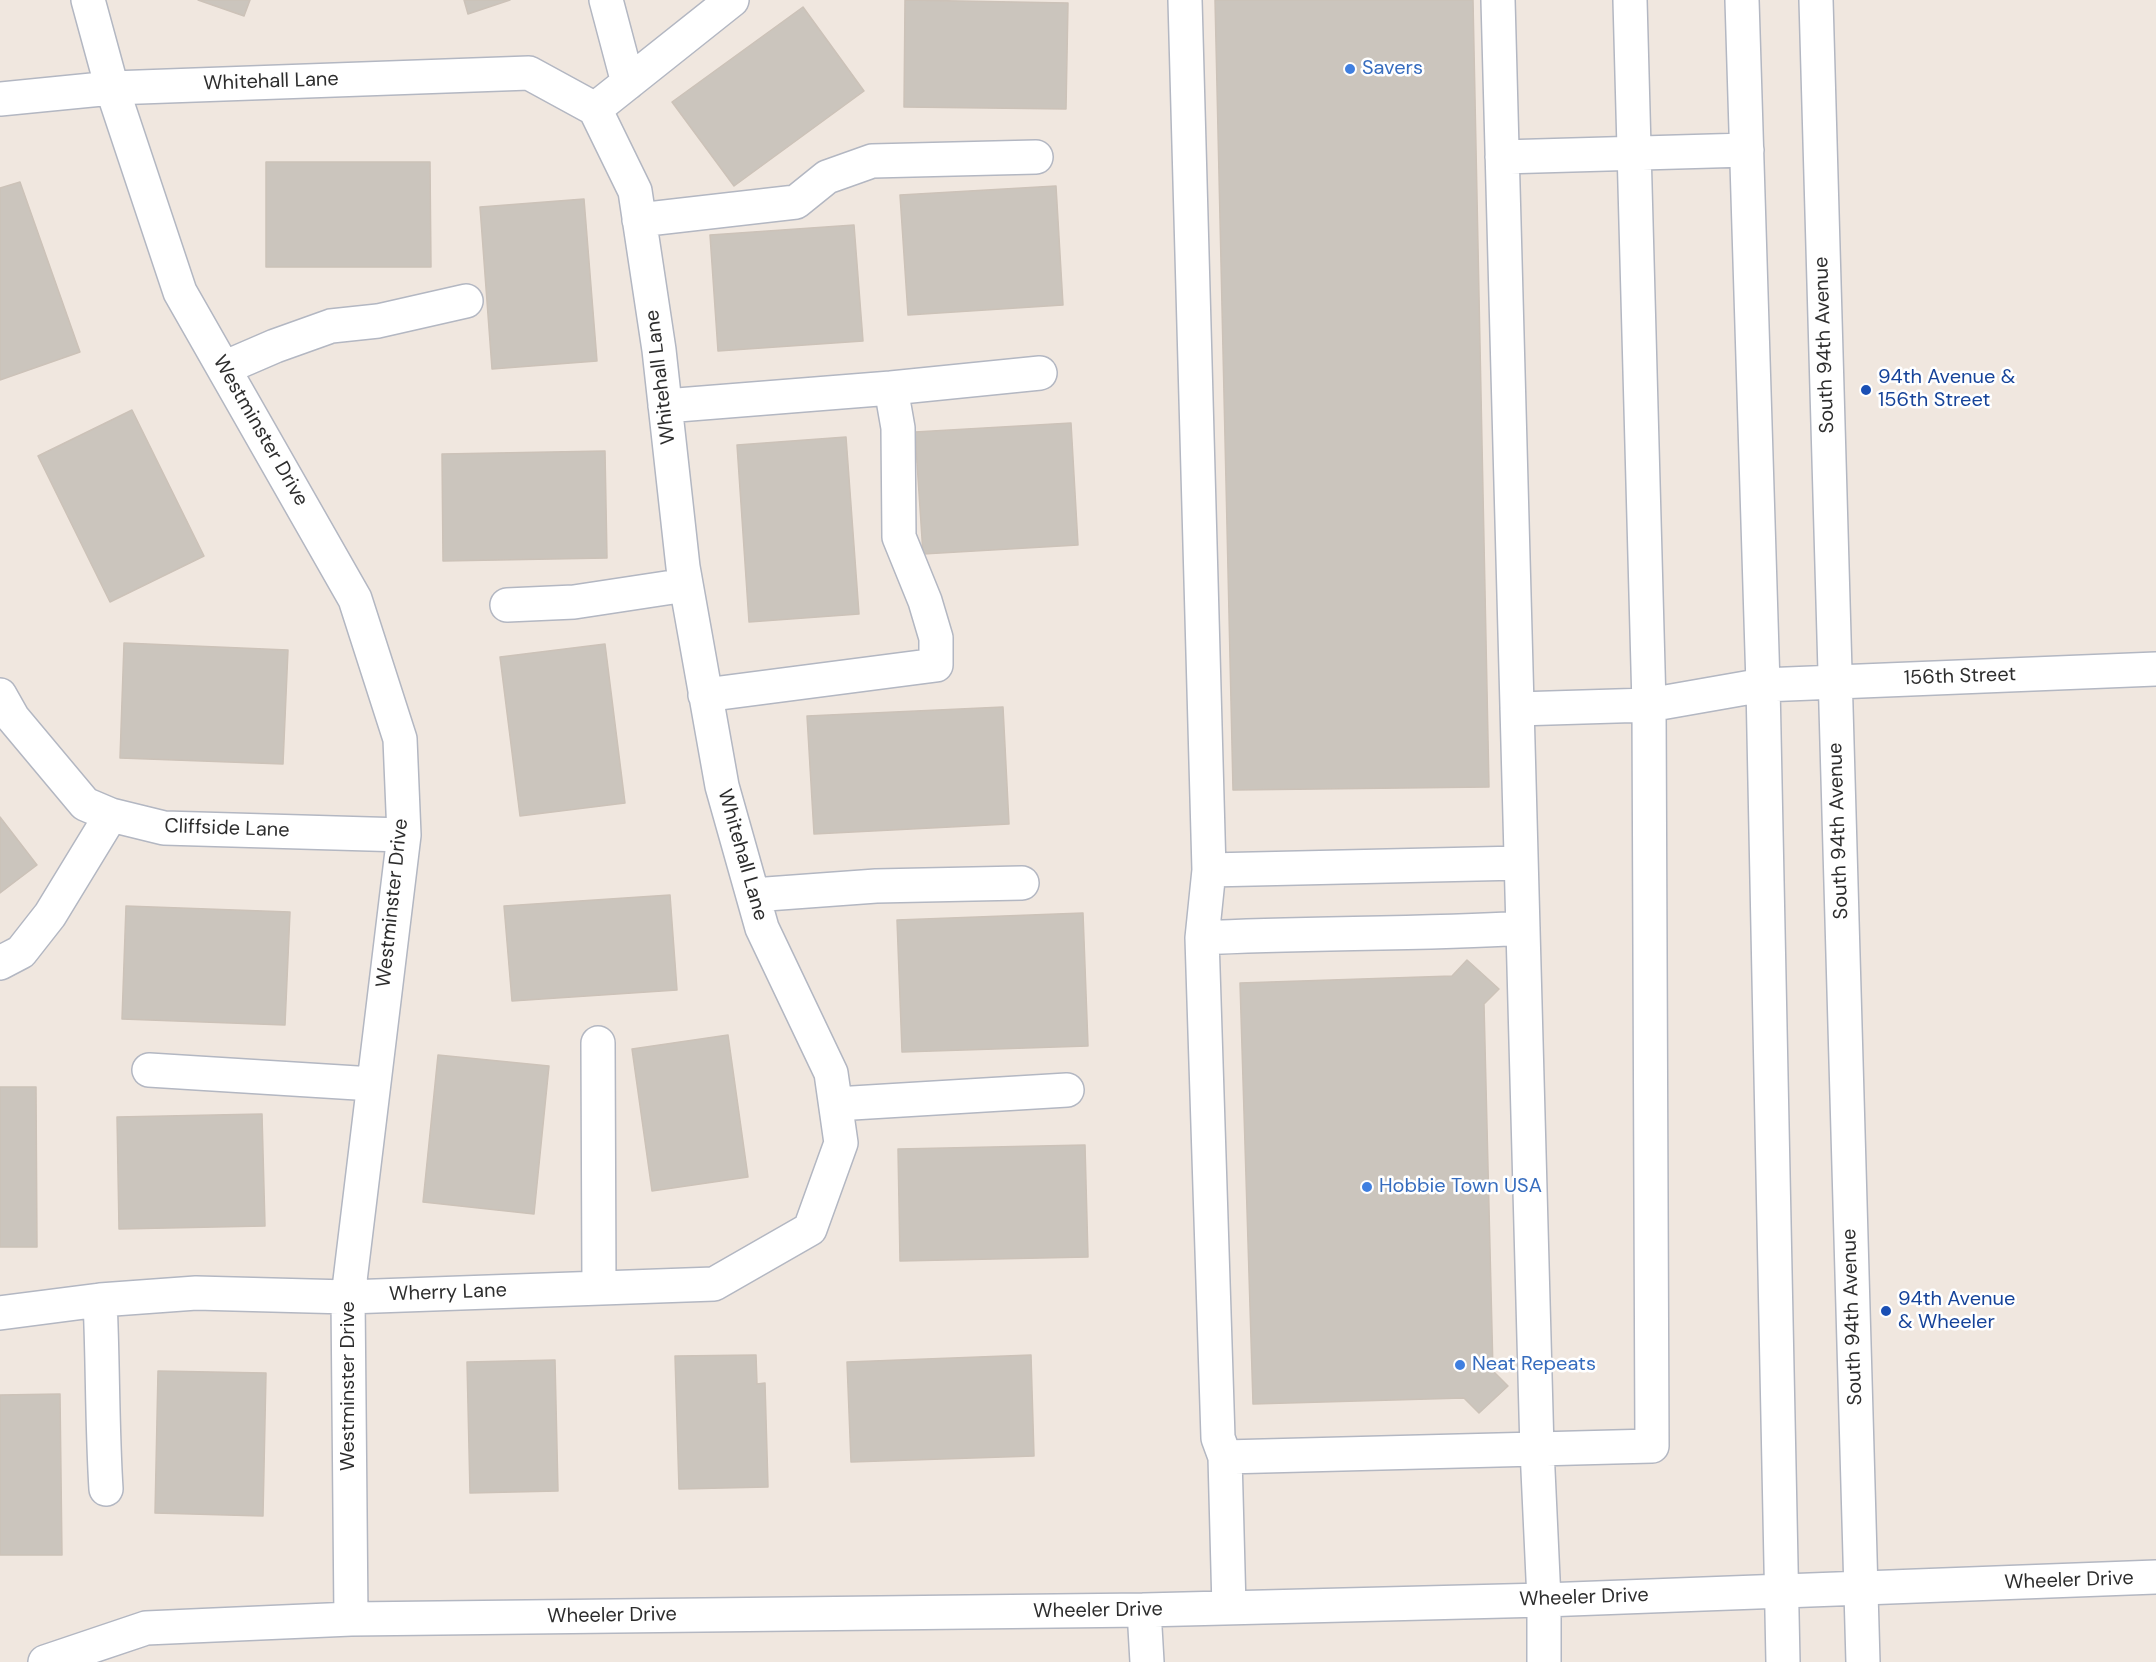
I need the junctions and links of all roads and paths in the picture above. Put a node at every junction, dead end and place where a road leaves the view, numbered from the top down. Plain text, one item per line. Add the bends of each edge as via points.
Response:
1 (88, 0) edge
2 (606, 0) edge
3 (732, 0) edge
4 (1185, 0) edge
5 (1498, 0) edge
6 (1630, 0) edge
7 (1742, 0) edge
8 (1816, 0) edge
9 (628, 83) junction
10 (112, 88) junction
11 (0, 99) edge
12 (595, 109) junction
13 (1747, 150) junction
14 (1634, 152) junction
15 (1036, 157) dead end
16 (1502, 157) junction
17 (639, 219) junction
18 (466, 302) dead end
19 (224, 368) junction
20 (1040, 373) dead end
21 (891, 388) junction
22 (665, 405) junction
23 (686, 585) junction
24 (507, 605) dead end
25 (2156, 669) edge
26 (1835, 682) junction
27 (1763, 684) junction
28 (0, 695) edge
29 (705, 695) junction
30 (1648, 705) junction
31 (1517, 709) junction
32 (111, 815) junction
33 (404, 835) junction
34 (1521, 863) junction
35 (1209, 870) junction
36 (1022, 883) dead end
37 (753, 895) junction
38 (1523, 928) junction
39 (1202, 938) junction
40 (0, 963) edge
41 (598, 1043) dead end
42 (149, 1070) dead end
43 (373, 1084) junction
44 (1067, 1090) dead end
45 (836, 1104) junction
46 (810, 1229) joint
47 (599, 1288) junction
48 (348, 1297) junction
49 (100, 1300) junction
50 (0, 1313) edge
51 (1537, 1449) junction
52 (1225, 1457) junction
53 (106, 1489) dead end
54 (2156, 1577) edge
55 (1860, 1588) junction
56 (1781, 1591) junction
57 (1544, 1600) junction
58 (1229, 1608) junction
59 (1144, 1610) junction
60 (351, 1619) junction
61 (45, 1662) edge
62 (1147, 1662) edge
63 (1544, 1662) edge
64 (1783, 1662) edge
65 (1863, 1662) edge

1 - 10 street, Westminster Drive
2 - 9 street
3 - 9 street
4 - 35 street
5 - 16 street
6 - 14 street
7 - 13 street
8 - 26 street, South 94th Avenue
9 - 12 street
10 - 11 street, Whitehall Lane
10 - 12 street, Whitehall Lane via 529,73
10 - 19 street, Westminster Drive via 180,292
12 - 17 street, Whitehall Lane via 635,191
13 - 14 street
13 - 27 street
14 - 16 street
14 - 30 street
15 - 17 street via 873,161 828,177 796,202
16 - 31 street
17 - 22 street, Whitehall Lane
18 - 19 street via 378,321 331,326
19 - 33 street, Westminster Drive via 356,599 400,739
20 - 21 street
21 - 22 street
21 - 29 street via 898,428 899,537 936,638 936,665
22 - 23 street, Whitehall Lane
23 - 24 street via 574,602
23 - 29 street, Whitehall Lane
25 - 26 street, 156th Street
26 - 27 street, 156th Street
26 - 55 street, South 94th Avenue
27 - 30 street, 156th Street
27 - 56 street
28 - 32 street, Cliffside Lane via 13,718 85,804
29 - 37 street, Whitehall Lane via 722,786
30 - 31 street, 156th Street
30 - 51 street via 1652,1446
31 - 34 street
32 - 33 street, Cliffside Lane via 164,828
32 - 40 street via 50,915 21,952
33 - 43 street, Westminster Drive
34 - 35 street
34 - 38 street
35 - 39 street
36 - 37 street via 876,886
37 - 45 street, Whitehall Lane via 762,928 831,1073
38 - 39 street
38 - 51 street
39 - 52 street via 1218,1438
41 - 47 street
42 - 43 street
43 - 48 street, Westminster Drive
44 - 45 street
45 - 46 street, Whitehall Lane via 842,1143
46 - 47 street, Wherry Lane via 714,1284
47 - 48 street, Wherry Lane
48 - 49 street, Wherry Lane via 196,1293
48 - 60 street, Westminster Drive
49 - 50 street, Wherry Lane
49 - 53 street
51 - 52 street
51 - 57 street
52 - 58 street
54 - 55 street, Wheeler Drive
55 - 56 street, Wheeler Drive
55 - 65 street, South 94th Avenue
56 - 57 street, Wheeler Drive
56 - 64 street
57 - 58 street, Wheeler Drive
57 - 63 street
58 - 59 street, Wheeler Drive
59 - 60 street, Wheeler Drive
59 - 62 street
60 - 61 street, Wheeler Drive via 146,1628

